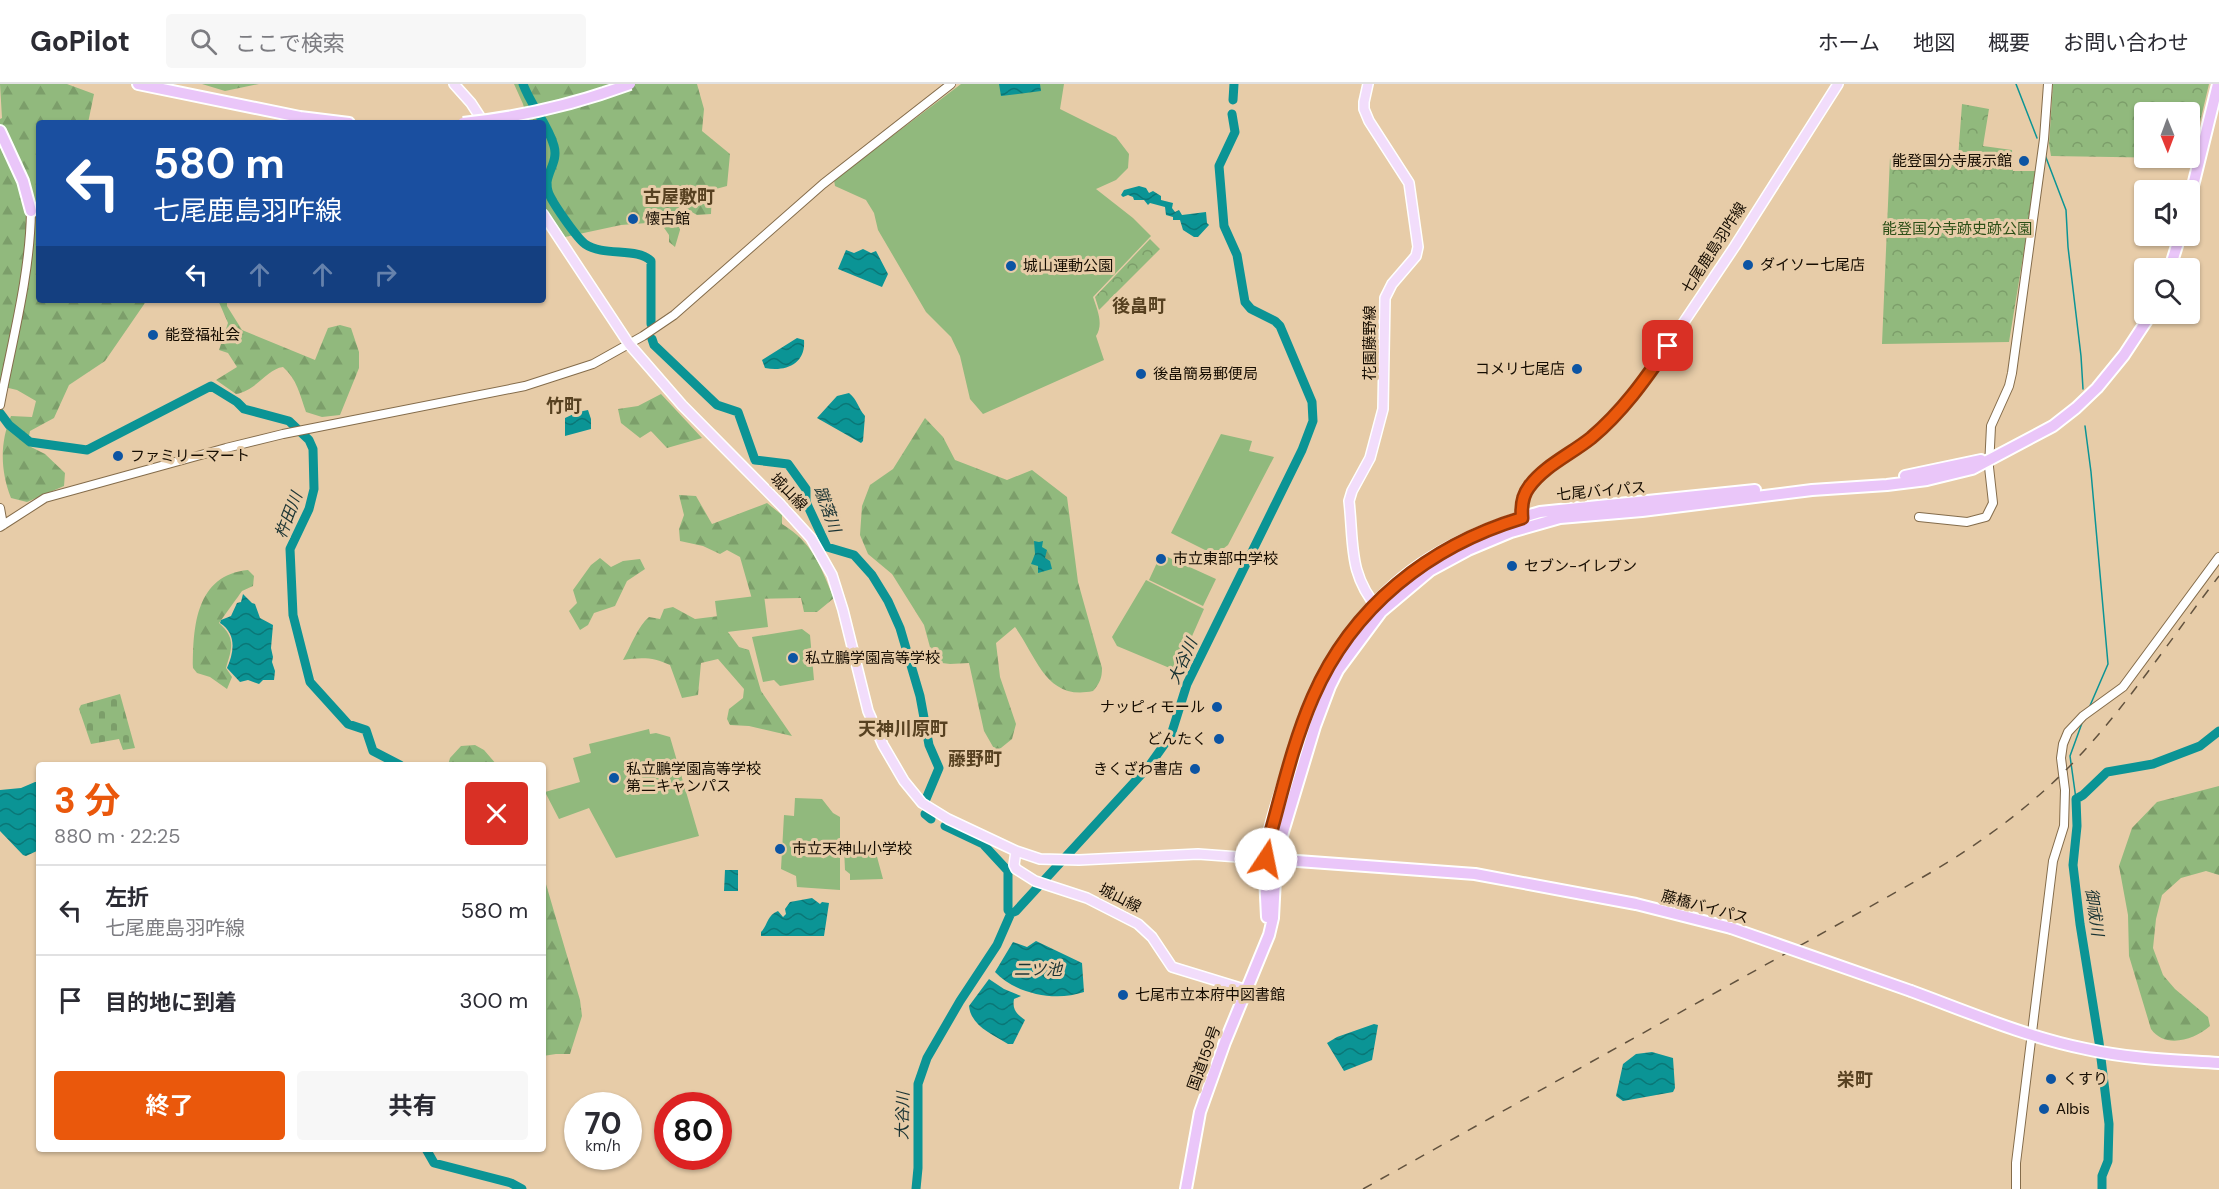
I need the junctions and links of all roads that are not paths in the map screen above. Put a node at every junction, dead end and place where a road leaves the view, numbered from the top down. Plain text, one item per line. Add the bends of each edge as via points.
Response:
1 (138, 84) edge
2 (454, 84) edge
3 (630, 84) edge
4 (951, 84) edge
5 (1368, 84) edge
6 (1838, 84) edge
7 (2048, 84) edge
8 (2217, 84) edge
9 (329, 120) edge
10 (482, 120) edge
11 (483, 120) edge
12 (0, 131) edge
13 (2194, 180) edge
14 (31, 211) joint
15 (546, 219) edge
16 (2144, 324) edge
17 (629, 344) junction
18 (0, 405) edge
19 (1990, 458) junction
20 (0, 508) edge
21 (1919, 517) dead end
22 (1522, 523) junction
23 (2, 526) edge
24 (2219, 557) edge
25 (1378, 609) junction
26 (1016, 851) junction
27 (1271, 859) junction
28 (1247, 990) junction
29 (2033, 1035) junction
30 (2219, 1063) edge
31 (1186, 1189) edge
32 (2016, 1189) edge

1 - 9 highway
2 - 10 main road
3 - 11 highway, bridge via 573,104
4 - 17 street via 823,184 674,315
5 - 25 main road, 花園藤野線 via 1364,109 1409,183 1418,247 1416,256 1385,298 1383,409 1370,458 1349,501 1355,568 1360,584
6 - 22 main road, 七尾鹿島羽咋線 via 1649,374 1611,420 1529,487 1523,496
7 - 19 street via 2016,354 2009,386 1991,426
8 - 13 highway
12 - 14 highway via 23,181
14 - 18 street via 31,238
15 - 17 main road, 城山線
16 - 19 highway, 七尾バイパス via 2124,355 2076,408 2054,426
17 - 23 street via 593,364 525,386 283,434 45,498
17 - 26 main road, 城山線 via 682,405 781,504 822,555 843,610 868,711 883,745 914,794 934,811
19 - 21 street via 1993,503 1986,517 1967,522
19 - 22 highway, 七尾バイパス via 1972,469 1927,480
20 - 23 street
22 - 25 highway, 七尾バイパス via 1431,570
24 - 29 street via 2123,687 2083,716 2063,744 2065,818 2053,861
25 - 27 highway, 七尾バイパス via 1330,686
26 - 27 main road, 城山線 via 1057,861 1198,854
26 - 28 main road, 城山線 via 1016,869 1035,881 1087,898 1138,924 1172,967
27 - 28 highway, 国道159号 via 1273,918
27 - 29 highway, 藤橋バイパス, bridge via 1475,874 1625,902 1731,928
28 - 31 highway, 国道159号 via 1200,1112
29 - 30 highway, 藤橋バイパス via 2112,1054
29 - 32 street

